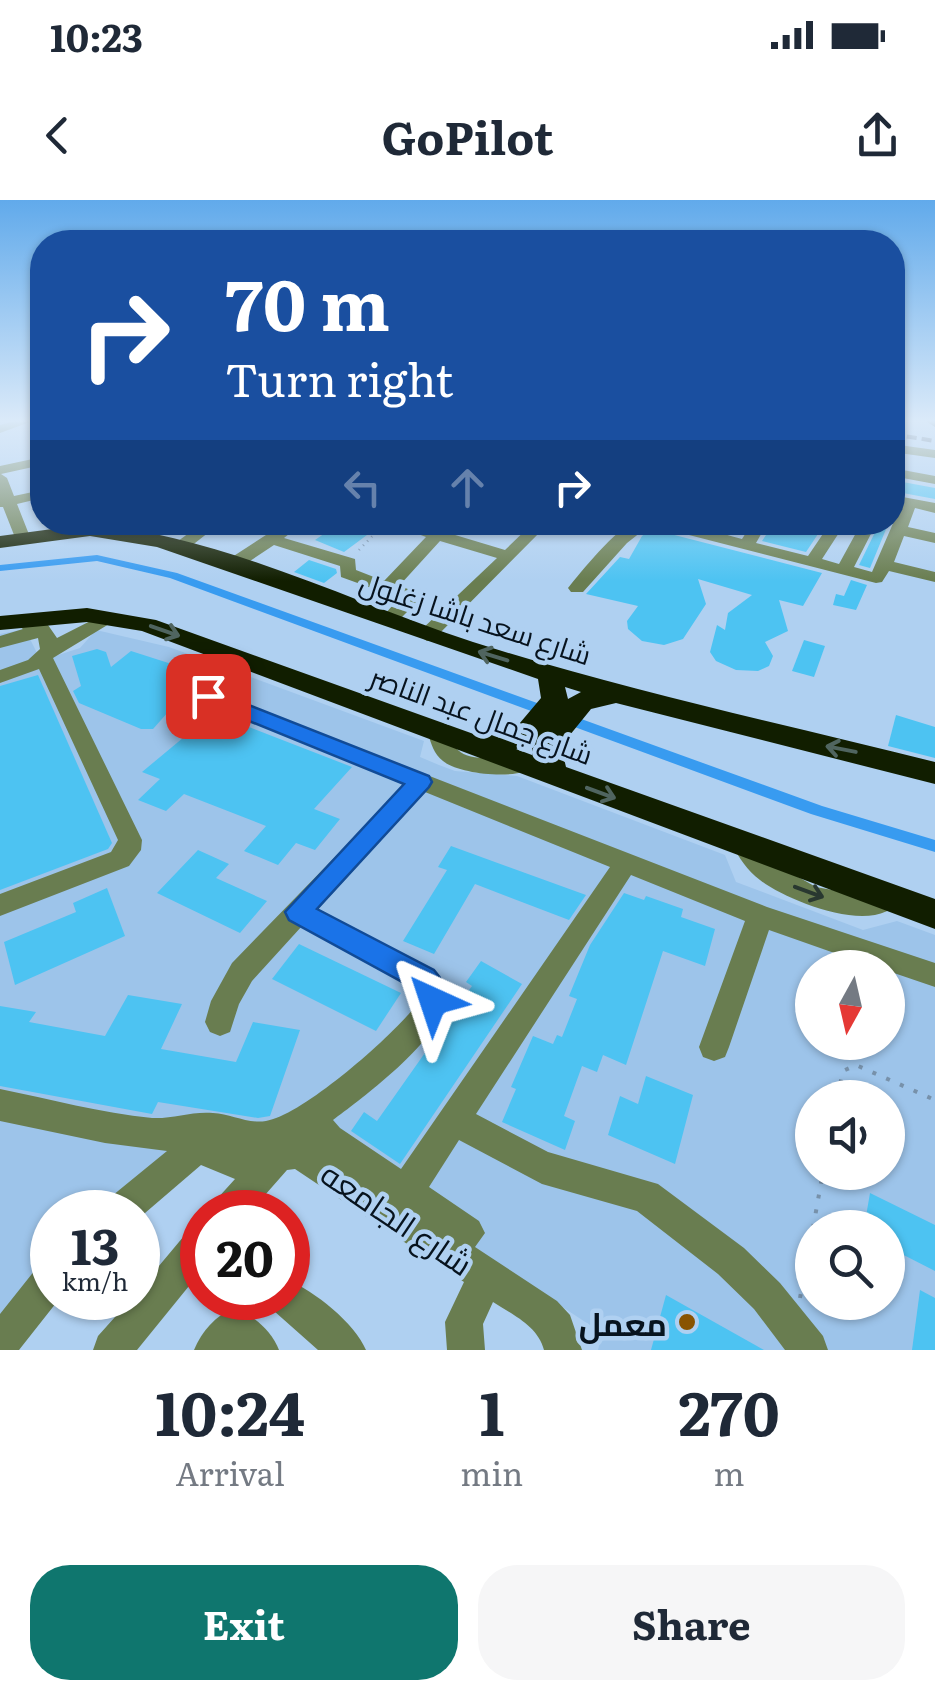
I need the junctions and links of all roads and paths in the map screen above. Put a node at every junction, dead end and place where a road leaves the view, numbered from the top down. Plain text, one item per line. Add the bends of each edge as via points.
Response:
1 (0, 474) edge
2 (905, 474) edge
3 (935, 480) edge
4 (30, 497) edge
5 (5, 502) edge
6 (905, 502) edge
7 (935, 508) edge
8 (905, 532) edge
9 (50, 535) edge
10 (148, 535) edge
11 (196, 535) edge
12 (278, 535) edge
13 (377, 535) edge
14 (435, 535) edge
15 (445, 535) edge
16 (530, 535) edge
17 (628, 535) edge
18 (720, 535) edge
19 (753, 535) edge
20 (830, 535) edge
21 (863, 535) edge
22 (896, 535) edge
23 (442, 537) junction
24 (935, 538) edge
25 (272, 539) junction
26 (11, 540) edge
27 (746, 546) junction
28 (180, 547) junction
29 (508, 556) junction
30 (349, 562) junction
31 (812, 562) junction
32 (232, 565) junction
33 (886, 565) junction
34 (844, 570) junction
35 (935, 576) edge
36 (387, 588) junction
37 (577, 588) dead end
38 (108, 616) junction
39 (388, 621) junction
40 (15, 629) edge
41 (427, 635) junction
42 (47, 654) junction
43 (540, 670) junction
44 (0, 676) edge
45 (208, 696) dead end
46 (626, 697) junction
47 (565, 702) junction
48 (455, 746) junction
49 (531, 750) junction
50 (935, 774) edge
51 (425, 783) junction
52 (624, 864) junction
53 (0, 905) edge
54 (298, 912) junction
55 (935, 914) edge
56 (760, 916) junction
57 (935, 975) edge
58 (220, 1022) dead end
59 (714, 1047) dead end
60 (840, 1080) edge
61 (890, 1080) edge
62 (905, 1087) edge
63 (935, 1100) edge
64 (0, 1105) edge
65 (311, 1116) junction
66 (454, 1119) junction
67 (261, 1174) junction
68 (145, 1190) edge
69 (247, 1190) edge
70 (406, 1192) junction
71 (467, 1233) dead end
72 (180, 1269) edge
73 (487, 1276) junction
74 (30, 1306) edge
75 (310, 1318) edge
76 (802, 1340) edge
77 (0, 1344) edge
78 (112, 1350) edge
79 (213, 1350) edge
80 (260, 1350) edge
81 (347, 1350) edge
82 (466, 1350) edge
83 (563, 1350) edge

1 - 5 street
2 - 3 street
4 - 5 street
5 - 26 street
6 - 7 street
8 - 24 street
9 - 26 highway, شارع سعد باشا زغلول
10 - 28 highway, شارع سعد باشا زغلول
11 - 28 street
12 - 25 street
13 - 30 path
14 - 23 street
15 - 23 street
16 - 29 street
17 - 37 street
18 - 27 street
19 - 27 street
20 - 31 street
21 - 34 street
22 - 33 street
23 - 29 street
23 - 36 street
25 - 30 street
25 - 32 street
27 - 31 street
28 - 32 highway, شارع سعد باشا زغلول
29 - 41 street
30 - 36 street via 347,572
31 - 34 street
32 - 39 highway, شارع سعد باشا زغلول
33 - 34 street via 878,578
33 - 35 street
36 - 39 street via 409,598
38 - 40 highway, شارع جمال عبد الناصر via 65,615
38 - 42 street
38 -> 48 highway, شارع جمال عبد الناصر via 174,634
39 - 41 highway, شارع سعد باشا زغلول
40 - 42 street via 49,638
43 -> 41 highway, شارع سعد باشا زغلول
42 - 44 street
42 - 53 street via 110,791 129,850
43 - 46 highway, شارع سعد باشا زغلول
43 - 47 highway
45 - 51 street
46 - 47 highway
50 -> 46 highway, شارع سعد باشا زغلول
47 - 49 highway
48 - 49 highway, شارع جمال عبد الناصر
48 - 51 street
49 -> 55 highway, شارع جمال عبد الناصر via 558,777
51 - 52 street
51 - 54 street
52 - 56 street
52 - 66 street
54 - 58 street via 242,972
54 - 65 street via 424,979 433,1001 428,1015 391,1052
56 - 57 street
56 - 59 street
60 - 61 path via 856,1065
62 - 63 path
64 - 65 street via 164,1135 211,1129 253,1139
65 - 70 street via 328,1140
66 - 70 street
66 - 76 street via 542,1167 646,1196 731,1261
67 - 68 street via 206,1148 194,1150
67 - 69 street, شارع الجامعه
67 - 73 street, شارع الجامعه via 278,1156 299,1152
70 - 71 street
72 - 78 street
73 - 82 street via 464,1322
73 - 83 street, شارع الجامعه via 551,1320
74 - 77 street
75 - 81 street
79 - 80 street via 234,1327

